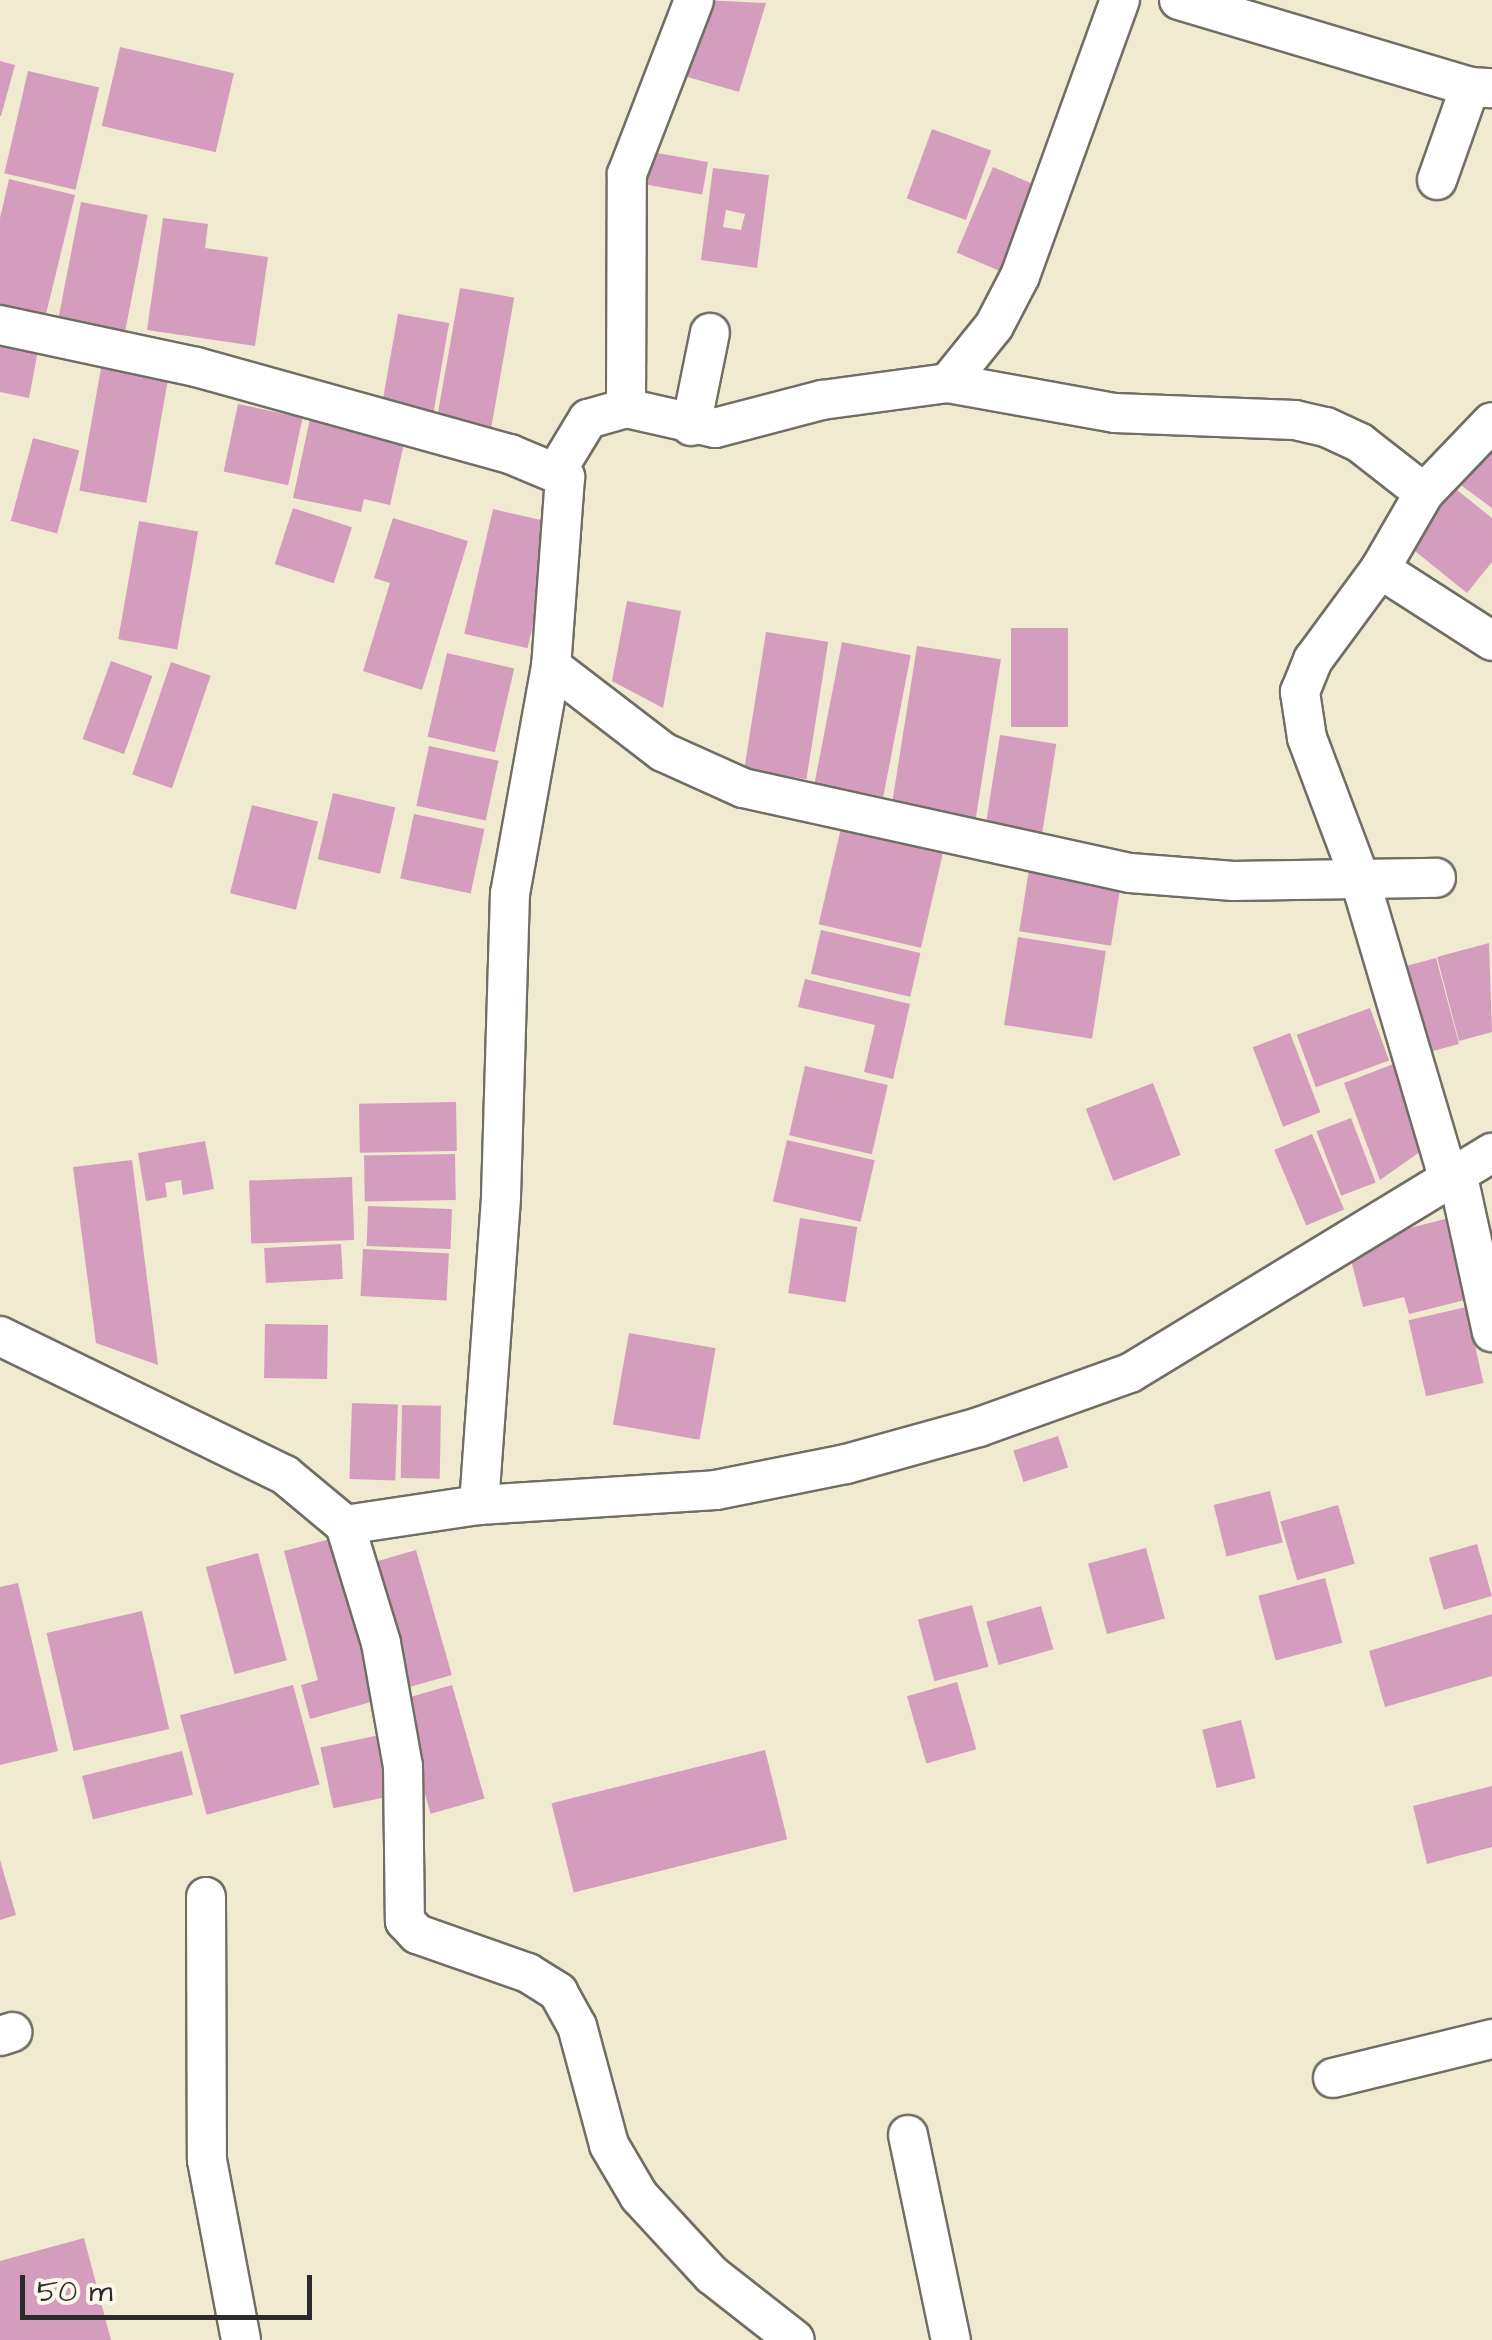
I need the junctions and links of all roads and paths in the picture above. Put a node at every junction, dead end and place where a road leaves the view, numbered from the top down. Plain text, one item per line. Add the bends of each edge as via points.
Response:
1 (694, 0) edge
2 (1120, 0) edge
3 (1179, 0) edge
4 (1481, 88) edge
5 (1437, 180) dead end
6 (0, 324) edge
7 (710, 333) dead end
8 (948, 383) junction
9 (626, 408) junction
10 (1492, 422) edge
11 (691, 426) junction
12 (557, 470) junction
13 (1424, 494) junction
14 (1380, 569) junction
15 (1492, 640) edge
16 (551, 666) junction
17 (1436, 878) dead end
18 (1360, 879) junction
19 (1492, 1153) edge
20 (1453, 1174) junction
21 (1492, 1332) edge
22 (0, 1336) edge
23 (479, 1505) junction
24 (345, 1525) junction
25 (206, 1897) dead end
26 (1492, 2039) edge
27 (1332, 2078) dead end
28 (908, 2135) dead end
29 (240, 2340) edge
30 (794, 2340) edge
31 (950, 2340) edge

1 - 9 street via 627,174
2 - 8 street via 1020,276 994,326
3 - 4 street
4 - 5 street
6 - 12 street via 196,367
7 - 11 street
8 - 11 street via 822,400 715,428
8 - 13 street via 1115,412 1326,427 1360,442
9 - 11 street
9 - 12 street via 588,419
10 - 13 street
12 - 16 street via 569,487
13 - 14 street
14 - 15 street
14 - 18 street via 1313,660 1300,692 1307,738
16 - 18 street via 664,752 743,788 1130,872 1234,881
16 - 23 street via 510,894 500,1198
17 - 18 street
18 - 20 street
19 - 20 street
20 - 21 street
20 - 23 street via 1130,1372 996,1421 846,1464 716,1490
22 - 24 street via 311,1493
23 - 24 street
24 - 30 street via 381,1643 401,1754 405,1921 417,1934 528,1973 558,1992 578,2026 609,2145 631,2184 712,2275
25 - 29 street via 207,2160
26 - 27 street
28 - 31 street

